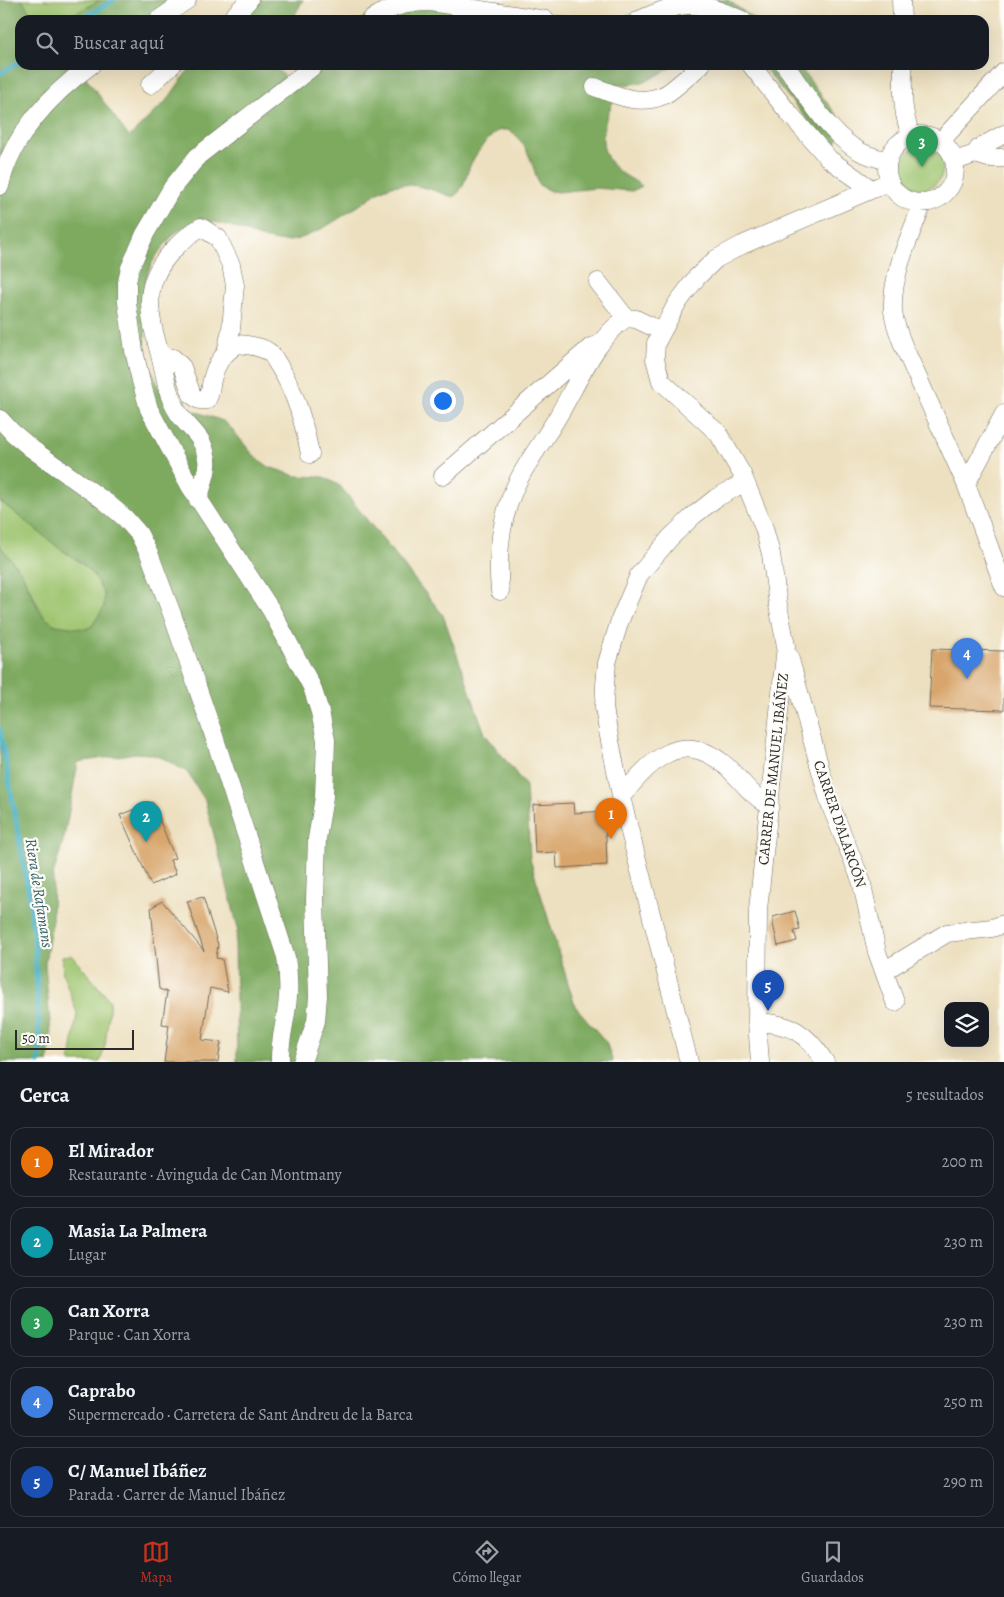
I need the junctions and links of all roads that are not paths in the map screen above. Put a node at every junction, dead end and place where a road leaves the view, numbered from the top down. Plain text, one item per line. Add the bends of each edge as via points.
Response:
1 (187, 0) edge
2 (249, 0) edge
3 (901, 0) edge
4 (165, 15) edge
5 (235, 15) edge
6 (377, 15) edge
7 (514, 15) edge
8 (650, 15) edge
9 (734, 15) edge
10 (902, 15) edge
11 (85, 70) edge
12 (166, 70) edge
13 (309, 70) edge
14 (695, 70) edge
15 (755, 70) edge
16 (789, 70) edge
17 (903, 70) edge
18 (1004, 72) edge
19 (150, 85) dead end
20 (595, 87) dead end
21 (1004, 134) edge
22 (912, 136) junction
23 (941, 142) junction
24 (989, 154) edge
25 (887, 161) junction
26 (956, 161) junction
27 (889, 182) junction
28 (0, 186) edge
29 (871, 190) junction
30 (923, 203) junction
31 (598, 282) dead end
32 (626, 318) junction
33 (662, 331) junction
34 (600, 344) junction
35 (226, 353) junction
36 (160, 355) junction
37 (1004, 414) edge
38 (0, 419) edge
39 (310, 454) dead end
40 (444, 476) dead end
41 (745, 482) junction
42 (966, 484) junction
43 (198, 500) junction
44 (1004, 587) edge
45 (500, 591) dead end
46 (786, 646) junction
47 (621, 797) junction
48 (770, 806) junction
49 (1004, 924) edge
50 (884, 971) junction
51 (895, 1002) dead end
52 (757, 1022) junction
53 (280, 1062) edge
54 (302, 1062) edge
55 (689, 1062) edge
56 (760, 1062) edge
57 (824, 1062) edge

1 - 4 street
2 - 5 street
3 - 10 street
6 - 7 street via 413,2
8 - 9 street via 692,1
11 - 28 street via 32,120 16,142
12 - 19 street
13 - 43 street via 198,156 172,188 145,234 130,268 127,302 141,382 149,409
14 - 20 street via 665,95 643,101
15 - 29 street via 829,159
16 - 25 street via 827,123 850,145
17 - 22 street via 905,122
18 - 23 street
21 - 24 street
22 - 23 street via 922,135
22 - 25 street via 896,145
23 - 26 street
24 - 26 street
25 - 27 street
26 - 30 street via 954,180 949,188 941,197
27 - 29 street, CARRER DE MANUEL IBÁÑEZ
27 - 30 street via 904,198
29 - 33 street, CARRER DE MANUEL IBÁÑEZ via 716,259 697,277
30 - 42 street via 898,272 894,322
31 - 32 street
32 - 33 street
32 - 34 street
33 - 41 street, CARRER DE MANUEL IBÁÑEZ via 656,343 655,359 661,381 718,433
34 - 40 street via 591,347
34 - 45 street via 524,469 510,500 499,540
35 - 36 street via 215,365 211,394 207,400 199,400 192,395 182,367 173,358
35 - 36 street via 235,285 231,265 218,238 201,228 191,233 166,257 154,278 150,308
35 - 39 street via 237,344 270,352 296,401
36 - 43 street via 176,411 202,441 208,461
37 - 42 street
38 - 53 street via 32,449 125,518 139,534 150,556 212,730 286,957 288,998
41 - 46 street, CARRER DE MANUEL IBÁÑEZ via 771,554
41 - 47 street via 716,498 670,538 639,575 627,602 607,663 604,708
42 - 44 street
43 - 54 street via 271,610 312,687 326,740 315,900 318,996 316,1020
46 - 48 street, CARRER DE MANUEL IBÁÑEZ
46 - 50 street, CARRER D'ALARCÓN via 830,804 861,880
47 - 48 street via 658,758 678,748 696,748 724,764 753,795
47 - 55 street
48 - 52 street, CARRER DE MANUEL IBÁÑEZ via 758,910
49 - 50 street via 947,933
50 - 51 street, CARRER D'ALARCÓN
52 - 56 street, CARRER DE MANUEL IBÁÑEZ
52 - 57 street via 777,1023 803,1034

